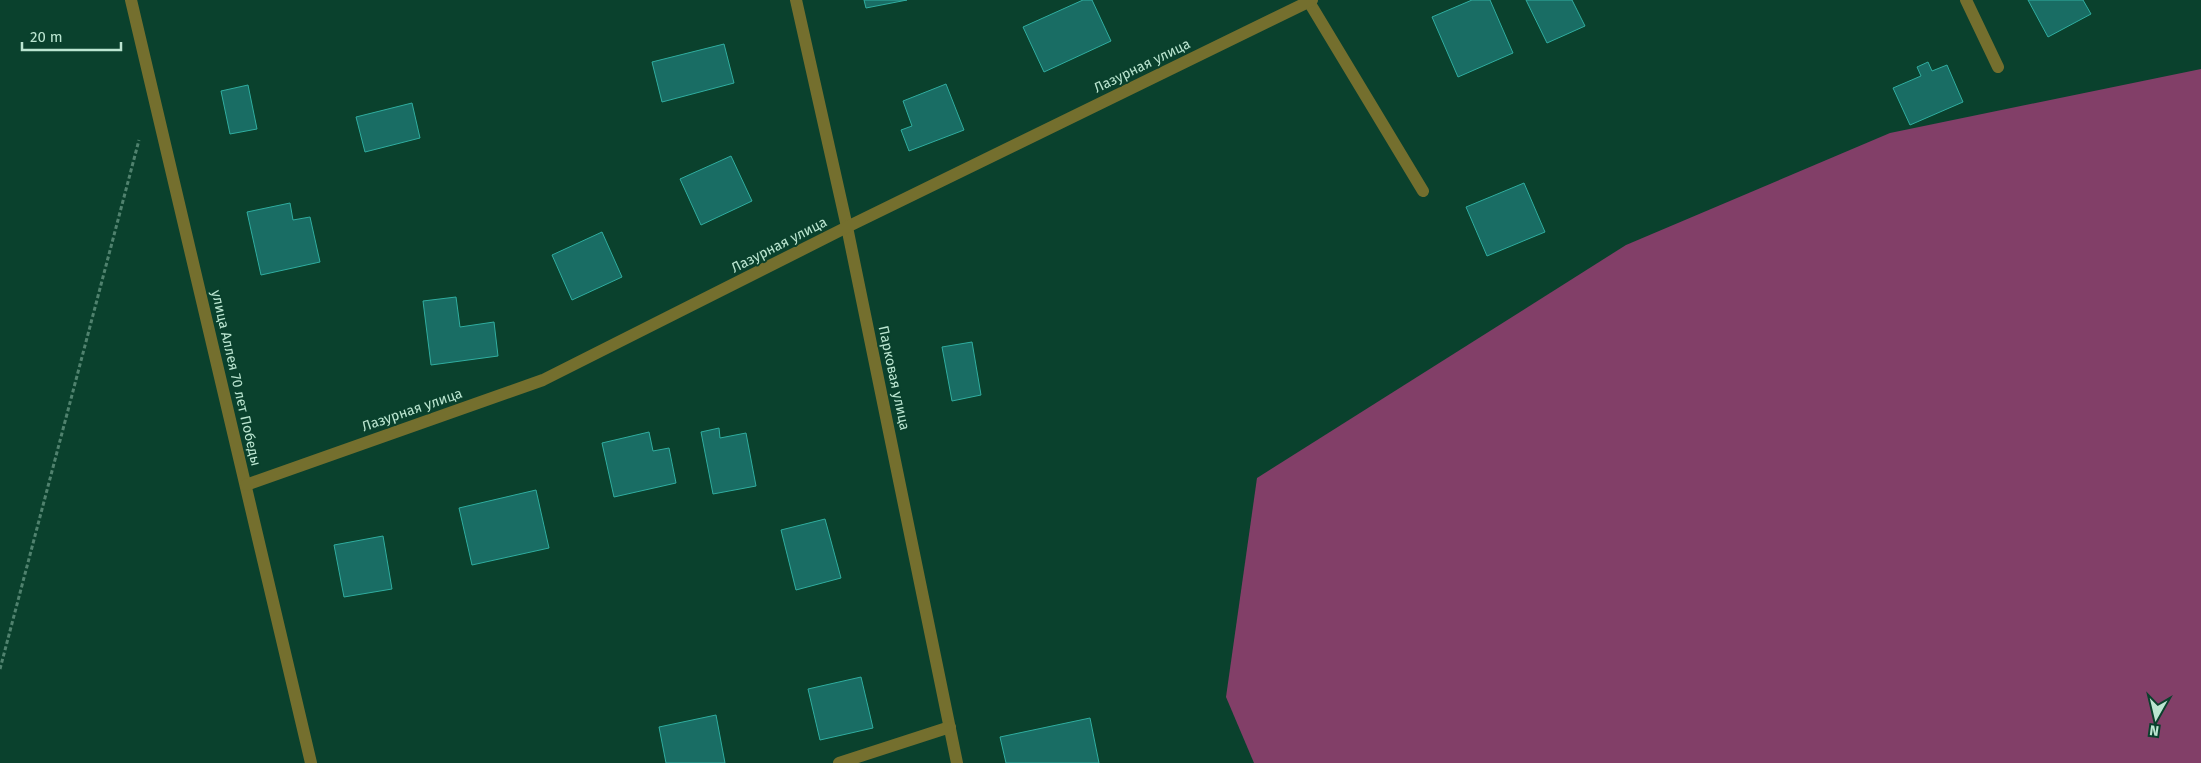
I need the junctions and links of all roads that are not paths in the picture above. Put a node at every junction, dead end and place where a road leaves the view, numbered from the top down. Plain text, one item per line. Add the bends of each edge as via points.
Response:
1 (131, 0) edge
2 (796, 0) edge
3 (1966, 0) edge
4 (1310, 1) edge
5 (1998, 67) dead end
6 (1423, 191) dead end
7 (847, 227) junction
8 (246, 485) junction
9 (950, 727) junction
10 (311, 763) edge
11 (839, 763) edge
12 (957, 763) edge

1 - 8 street, улица Аллея 70 лет Победы
2 - 7 street, Парковая улица
3 - 5 street
4 - 6 street
4 - 7 street, Лазурная улица
7 - 8 street, Лазурная улица via 543,380
7 - 9 street, Парковая улица
8 - 10 street, улица Аллея 70 лет Победы
9 - 11 street
9 - 12 street, Парковая улица

